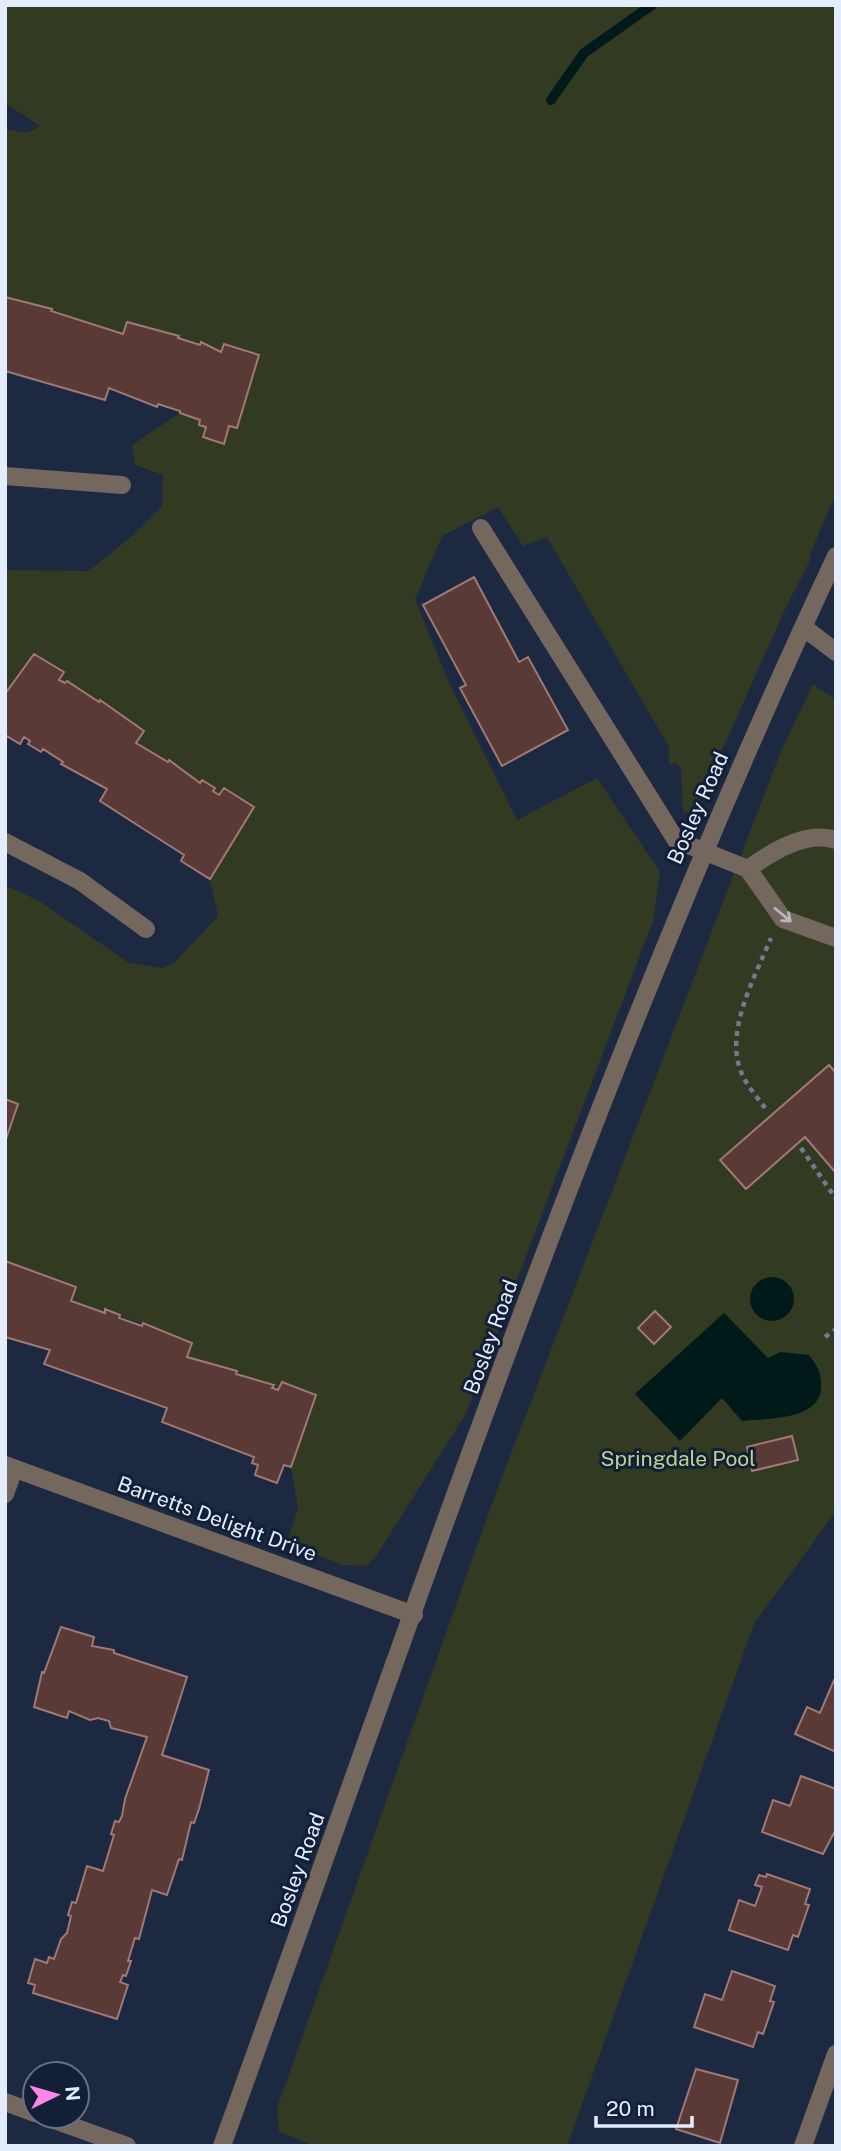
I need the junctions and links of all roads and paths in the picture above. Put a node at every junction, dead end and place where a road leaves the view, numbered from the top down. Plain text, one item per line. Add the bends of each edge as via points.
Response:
1 (5, 476) edge
2 (122, 485) dead end
3 (481, 528) dead end
4 (836, 556) edge
5 (803, 627) junction
6 (836, 652) edge
7 (836, 840) edge
8 (5, 842) edge
9 (704, 851) junction
10 (748, 869) junction
11 (780, 915) junction
12 (146, 929) dead end
13 (836, 938) edge
14 (765, 1108) dead end
15 (801, 1148) dead end
16 (836, 1199) edge
17 (836, 1329) edge
18 (825, 1337) dead end
19 (10, 1467) edge
20 (5, 1494) edge
21 (414, 1615) junction
22 (836, 2054) edge
23 (82, 2130) edge
24 (127, 2146) edge
25 (222, 2146) edge
26 (803, 2146) edge

1 - 2 street
3 - 9 street via 676,840
4 - 5 street, Bosley Road
5 - 6 street
5 - 9 street, Bosley Road
7 - 10 street via 824,836 808,839
8 - 12 street via 80,881
9 - 10 street
9 - 21 street, Bosley Road via 622,1052
10 - 11 street
11 -> 13 street
11 - 14 path via 739,1023 735,1051 742,1075
15 - 16 path
17 - 18 path
19 - 20 street
19 - 21 street, Barretts Delight Drive
21 - 25 street, Bosley Road
22 - 26 street
23 - 24 street

